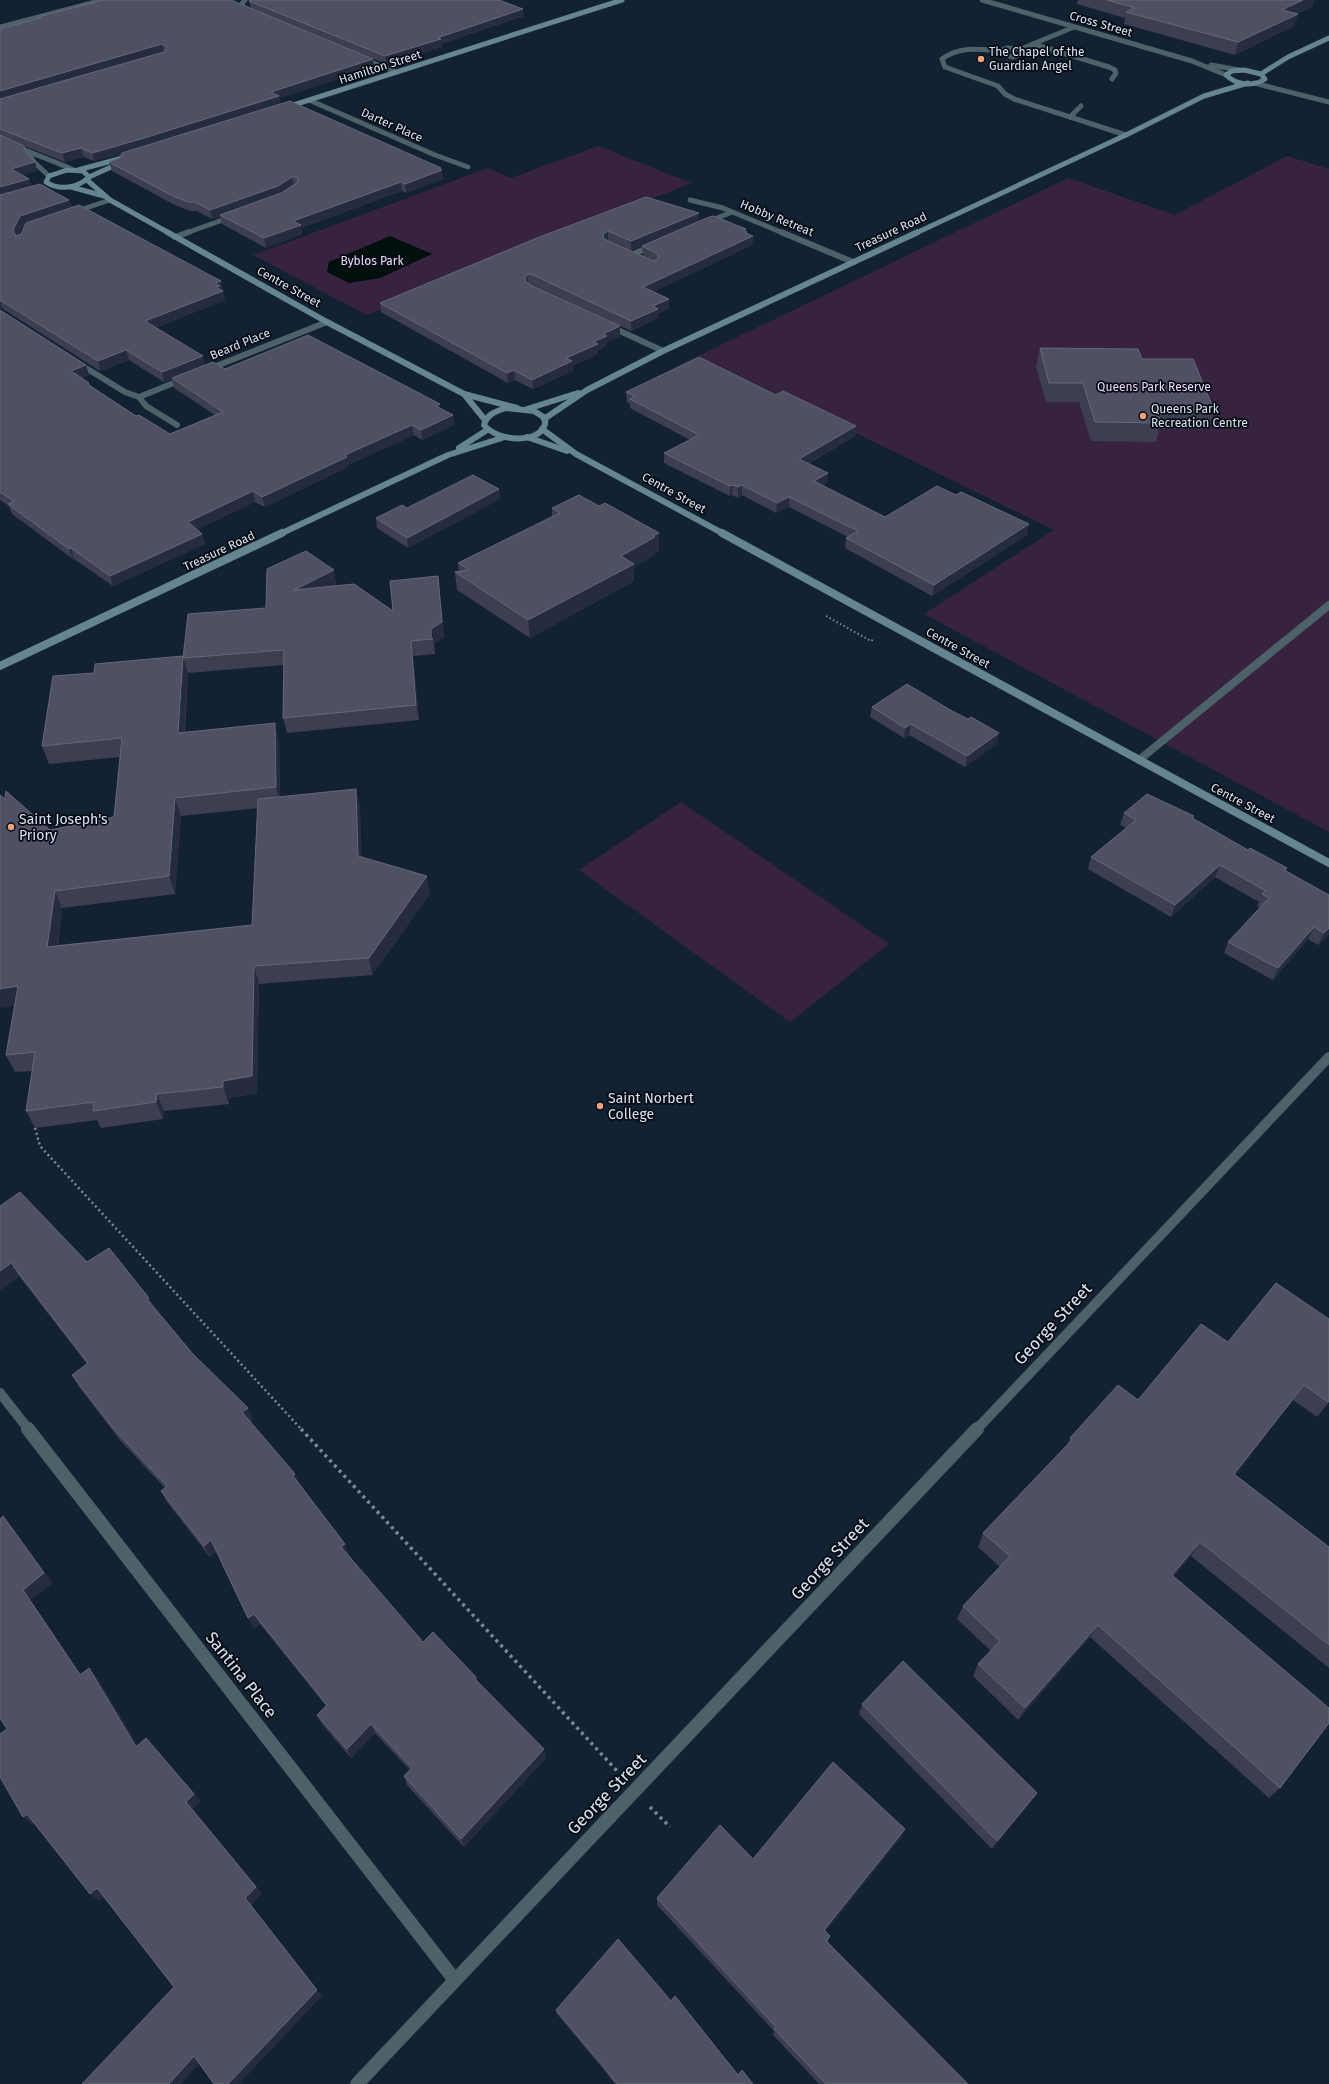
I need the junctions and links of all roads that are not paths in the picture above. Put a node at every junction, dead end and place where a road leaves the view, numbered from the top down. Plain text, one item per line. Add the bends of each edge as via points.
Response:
1 (103, 0) edge
2 (245, 0) edge
3 (622, 0) edge
4 (982, 0) edge
5 (255, 14) edge
6 (0, 27) edge
7 (1074, 27) junction
8 (1329, 38) edge
9 (1033, 44) junction
10 (1021, 49) junction
11 (999, 52) junction
12 (355, 56) edge
13 (1288, 57) junction
14 (1192, 61) junction
15 (1265, 64) dead end
16 (1258, 66) dead end
17 (1238, 70) junction
18 (1244, 70) junction
19 (396, 72) junction
20 (1261, 74) junction
21 (1226, 76) junction
22 (1112, 79) dead end
23 (1265, 79) junction
24 (1222, 82) dead end
25 (1248, 83) junction
26 (1254, 83) junction
27 (1218, 86) dead end
28 (1301, 94) junction
29 (1204, 96) junction
30 (309, 100) junction
31 (1329, 102) edge
32 (1081, 106) dead end
33 (279, 109) edge
34 (1070, 117) junction
35 (1126, 135) junction
36 (0, 139) edge
37 (30, 154) junction
38 (468, 167) dead end
39 (76, 170) junction
40 (49, 176) junction
41 (88, 178) junction
42 (46, 182) junction
43 (39, 184) edge
44 (54, 186) junction
45 (69, 186) junction
46 (46, 188) edge
47 (108, 198) junction
48 (690, 200) dead end
49 (732, 212) junction
50 (237, 214) edge
51 (67, 215) edge
52 (696, 227) edge
53 (175, 237) junction
54 (660, 243) edge
55 (643, 260) edge
56 (853, 262) junction
57 (600, 321) edge
58 (327, 322) junction
59 (663, 351) junction
60 (72, 359) edge
61 (197, 374) edge
62 (190, 376) edge
63 (587, 390) junction
64 (464, 394) junction
65 (139, 397) junction
66 (517, 408) junction
67 (527, 409) junction
68 (544, 419) junction
69 (485, 420) junction
70 (177, 425) dead end
71 (542, 429) junction
72 (487, 430) junction
73 (527, 437) junction
74 (502, 438) junction
75 (576, 454) junction
76 (448, 455) junction
77 (1329, 605) edge
78 (0, 666) edge
79 (1139, 760) junction
80 (1329, 863) edge
81 (1329, 1057) edge
82 (0, 1393) edge
83 (454, 1979) junction
84 (357, 2084) edge

1 - 6 street
2 - 5 street via 241,5
3 - 19 street, Hamilton Street
4 - 7 street, Cross Street
7 - 9 street
7 - 14 street, Cross Street
8 - 13 street
9 - 10 street
9 - 22 street via 1110,67 1116,73
10 - 11 street via 1007,48
10 - 11 street via 1026,53 1018,57 1005,56
11 - 34 street via 969,48 942,59 945,66 998,86 1009,97
12 - 19 street
13 - 15 street
13 - 20 street
14 - 17 street, Cross Street
14 - 21 street, Cross Street
16 - 18 street
17 - 18 street
17 - 21 street via 1227,73
18 - 20 street
19 - 30 street, Hamilton Street
20 - 23 street
21 - 24 street
21 - 25 street
23 - 26 street
23 - 28 street
25 - 26 street
25 - 29 street, Treasure Road
26 - 28 street
27 - 29 street, Treasure Road
28 - 31 street
29 - 35 street, Treasure Road
30 - 33 street, Hamilton Street
30 - 38 street, Darter Place
32 - 34 street
34 - 35 street
35 - 56 street, Treasure Road
36 - 37 street
37 - 39 street
37 - 40 street via 33,161
39 - 40 street via 60,171
39 - 41 street, Centre Street via 87,173
39 - 41 street via 136,155
40 - 42 street
41 - 45 street
41 - 47 street, Centre Street
42 - 43 street
42 - 44 street
44 - 45 street
44 - 46 street
45 - 47 street, Centre Street
47 - 51 street
47 - 53 street, Centre Street
48 - 49 street, Hobby Retreat via 709,203
49 - 52 street
49 - 56 street, Hobby Retreat
50 - 53 street
53 - 58 street, Centre Street
54 - 55 street via 628,254
56 - 59 street, Treasure Road
57 - 59 street
58 - 61 street, Beard Place
58 - 64 street, Centre Street
59 - 63 street, Treasure Road
60 - 65 street via 125,392
62 - 65 street
63 - 67 street, Treasure Road
63 - 68 street, Treasure Road
64 - 66 street, Centre Street
64 - 69 street, Centre Street
65 - 70 street via 146,406
66 - 67 street
66 - 69 street via 497,411
67 - 68 street
68 - 71 street
69 - 72 street
71 - 73 street
71 - 75 street, Centre Street
72 - 74 street
72 - 76 street, Treasure Road
73 - 74 street, Treasure Road
73 - 75 street, Centre Street
74 - 76 street, Treasure Road
75 - 79 street, Centre Street
76 - 78 street, Treasure Road
77 - 79 street
79 - 80 street, Centre Street
81 - 83 street, George Street
82 - 83 street, Santina Place
83 - 84 street, George Street

